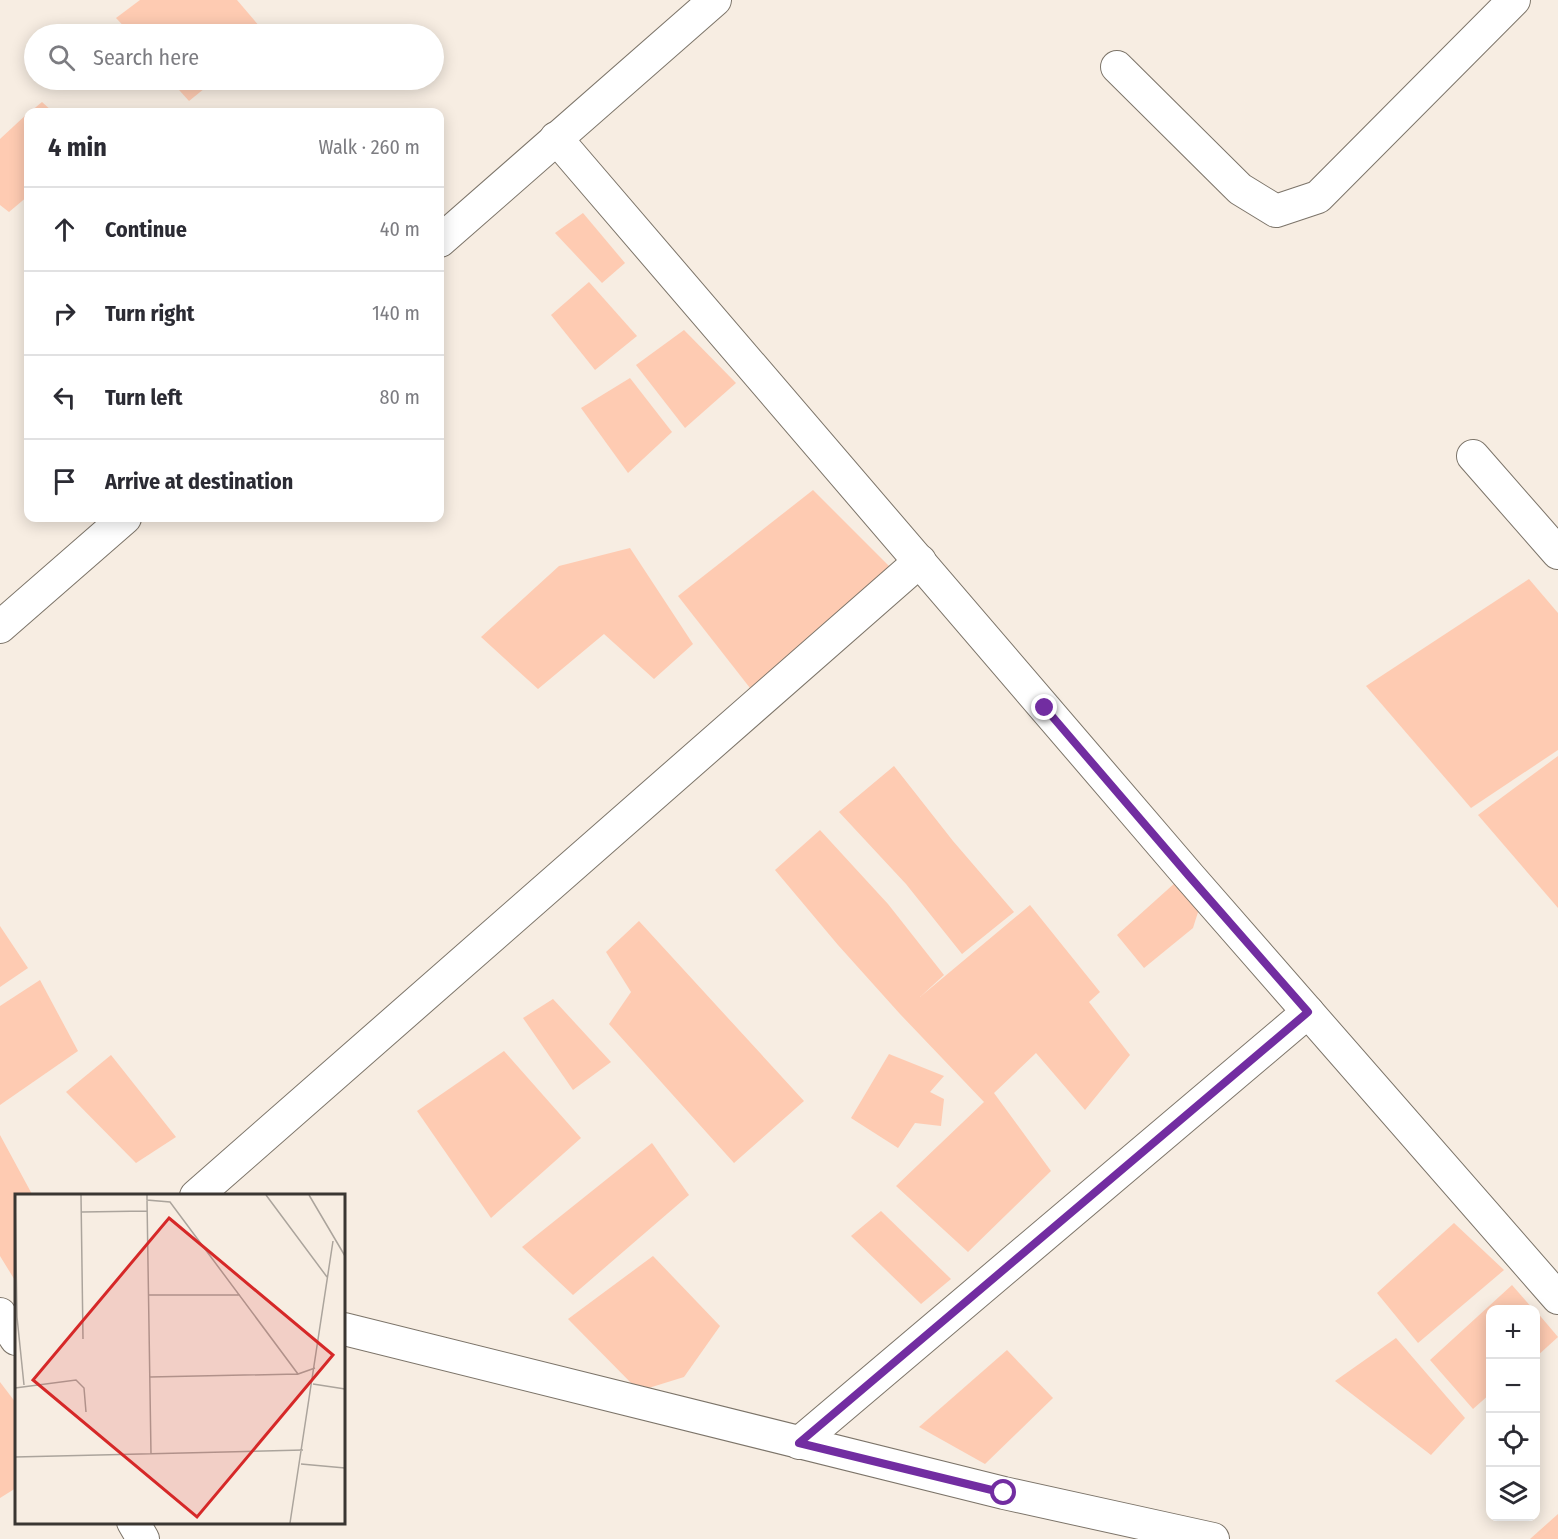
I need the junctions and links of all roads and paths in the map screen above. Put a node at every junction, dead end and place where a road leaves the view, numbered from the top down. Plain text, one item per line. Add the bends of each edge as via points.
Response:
1 (715, 0) edge
2 (1514, 0) edge
3 (1117, 67) dead end
4 (556, 138) junction
5 (444, 237) edge
6 (1473, 456) dead end
7 (120, 522) edge
8 (1558, 553) edge
9 (920, 561) junction
10 (0, 627) edge
11 (1308, 1012) junction
12 (198, 1194) edge
13 (1558, 1298) edge
14 (0, 1314) edge
15 (345, 1329) edge
16 (15, 1338) edge
17 (799, 1443) junction
18 (134, 1524) edge
19 (143, 1539) edge
20 (1213, 1539) edge

1 - 4 street
2 - 3 street via 1318,197 1276,212 1240,189
4 - 5 street
4 - 9 street
6 - 8 street
7 - 10 street
9 - 11 street
9 - 12 street
11 - 13 street
11 - 17 street
14 - 16 street
15 - 17 street
17 - 20 street
18 - 19 street

